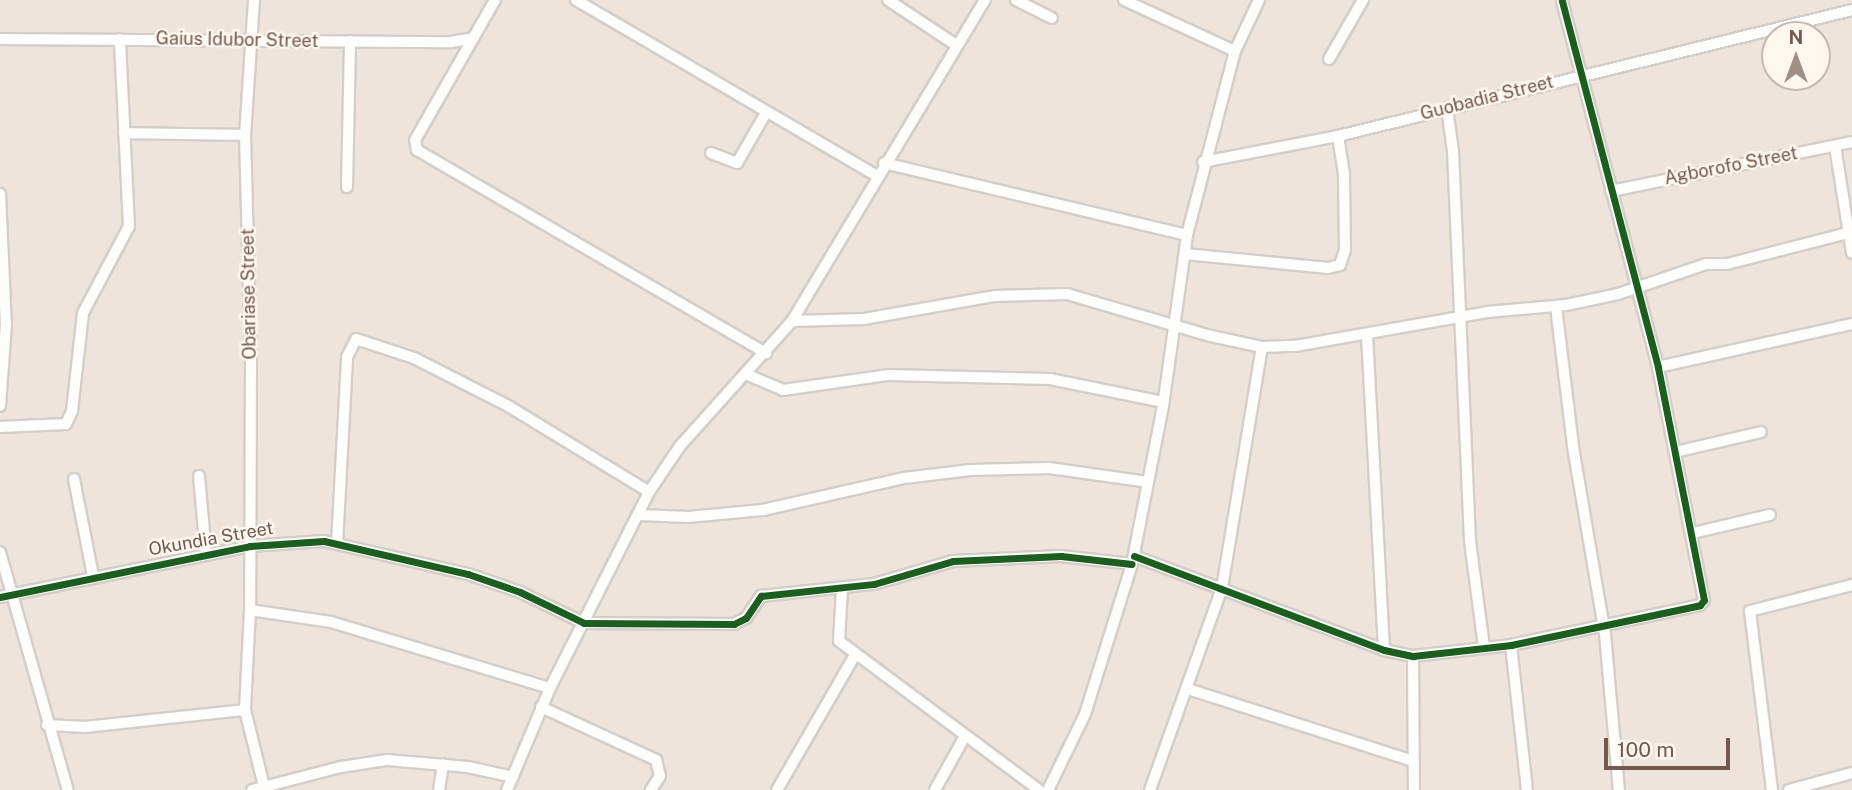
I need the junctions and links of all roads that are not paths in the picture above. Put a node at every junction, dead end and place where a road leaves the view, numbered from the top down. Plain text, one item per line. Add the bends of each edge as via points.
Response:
1 (254, 0) edge
2 (495, 0) edge
3 (576, 0) edge
4 (888, 0) edge
5 (985, 0) edge
6 (1016, 0) edge
7 (1124, 0) edge
8 (1259, 0) edge
9 (1363, 0) edge
10 (1562, 0) edge
11 (1852, 10) edge
12 (1052, 18) dead end
13 (0, 38) edge
14 (474, 38) junction
15 (120, 39) junction
16 (253, 41) junction
17 (350, 41) junction
18 (956, 45) junction
19 (1235, 51) junction
20 (1329, 59) dead end
21 (1580, 76) junction
22 (1447, 108) junction
23 (765, 113) junction
24 (124, 133) junction
25 (245, 135) junction
26 (1338, 136) junction
27 (1852, 142) edge
28 (1835, 146) junction
29 (711, 153) dead end
30 (1203, 162) junction
31 (884, 163) junction
32 (876, 175) junction
33 (347, 187) dead end
34 (1611, 191) junction
35 (0, 194) edge
36 (1, 222) edge
37 (1848, 233) junction
38 (1187, 235) junction
39 (1852, 253) edge
40 (1185, 254) junction
41 (1637, 286) junction
42 (1556, 307) junction
43 (1461, 317) junction
44 (792, 321) junction
45 (1174, 322) junction
46 (1852, 324) edge
47 (1367, 335) junction
48 (1262, 347) junction
49 (766, 354) junction
50 (1658, 367) junction
51 (748, 375) junction
52 (1163, 402) junction
53 (0, 406) edge
54 (0, 427) edge
55 (1761, 432) dead end
56 (1675, 453) junction
57 (200, 476) dead end
58 (74, 479) dead end
59 (1148, 482) junction
60 (649, 492) junction
61 (639, 515) junction
62 (1770, 515) dead end
63 (1693, 533) junction
64 (337, 544) junction
65 (250, 547) junction
66 (0, 552) edge
67 (206, 555) junction
68 (1133, 560) junction
69 (93, 576) junction
70 (1852, 585) edge
71 (1222, 588) junction
72 (842, 589) junction
73 (6, 596) edge
74 (250, 610) junction
75 (584, 623) junction
76 (1604, 626) junction
77 (1511, 645) junction
78 (1484, 648) junction
79 (1384, 650) junction
80 (855, 655) junction
81 (1413, 656) junction
82 (550, 688) junction
83 (1188, 689) junction
84 (541, 707) junction
85 (245, 710) junction
86 (47, 725) junction
87 (964, 738) junction
88 (1411, 760) junction
89 (443, 764) junction
90 (1852, 773) edge
91 (513, 777) junction
92 (258, 788) edge
93 (68, 790) edge
94 (439, 790) edge
95 (507, 790) edge
96 (651, 790) edge
97 (777, 790) edge
98 (935, 790) edge
99 (1039, 790) edge
100 (1048, 790) edge
101 (1150, 790) edge
102 (1414, 790) edge
103 (1527, 790) edge
104 (1619, 790) edge
105 (1772, 790) edge
106 (1789, 790) edge

1 - 16 street, Obariase Street
2 - 14 street
3 - 23 street
4 - 18 street
5 - 18 street
6 - 12 street
7 - 19 street
8 - 19 street
9 - 20 street
10 - 21 street
11 - 21 street, Guobadia Street
13 - 15 street, Gaius Idubor Street
14 - 17 street, Gaius Idubor Street
14 - 49 street via 415,140 417,150
15 - 16 street, Gaius Idubor Street
15 - 24 street
16 - 17 street, Gaius Idubor Street
16 - 25 street, Obariase Street
17 - 33 street
18 - 31 street
19 - 30 street
21 - 22 street, Guobadia Street
21 - 34 street
22 - 26 street, Guobadia Street
22 - 43 street
23 - 29 street via 737,163
23 - 32 street
24 - 25 street
24 - 54 street via 129,226 83,313 72,411 65,424 58,426
25 - 65 street, Obariase Street
26 - 30 street, Guobadia Street
26 - 40 street via 1344,174 1345,250 1340,265 1328,268
27 - 28 street, Agborofo Street
28 - 34 street, Agborofo Street
28 - 37 street
30 - 38 street
31 - 32 street
31 - 38 street
32 - 44 street
34 - 41 street
35 - 36 street
36 - 53 street via 6,324
37 - 39 street
37 - 41 street via 1727,264 1706,264
38 - 40 street
40 - 45 street
41 - 42 street
41 - 50 street
42 - 43 street
42 - 76 street via 1574,453
43 - 47 street
43 - 78 street via 1470,541
44 - 45 street via 864,319 951,302 1037,294 1067,295
44 - 49 street
45 - 48 street
45 - 52 street
46 - 50 street
47 - 48 street
47 - 79 street
48 - 71 street
49 - 51 street
50 - 56 street
51 - 52 street via 783,390 889,375 1050,379
51 - 60 street via 680,446
52 - 59 street
55 - 56 street
56 - 63 street
57 - 67 street
58 - 69 street
59 - 61 street via 1049,468 971,470 904,478 763,510 688,517
59 - 68 street
60 - 61 street
60 - 64 street via 510,407 414,358 356,339 347,357
61 - 75 street
62 - 63 street
63 - 76 street via 1704,584 1700,605
64 - 65 street, Okundia Street via 285,541
64 - 75 street, Okundia Street via 468,574 520,592
65 - 67 street, Okundia Street
65 - 74 street, Obariase Street
66 - 73 street
67 - 69 street, Okundia Street
68 - 71 street
68 - 72 street via 1061,556 953,561
68 - 100 street via 1084,714
69 - 73 street, Okundia Street
70 - 105 street via 1750,611
71 - 79 street
71 - 83 street
72 - 75 street via 761,596 746,618 734,624
72 - 80 street via 836,633
73 - 86 street
74 - 82 street via 331,622
74 - 85 street, Obariase Street
75 - 82 street
76 - 77 street
76 - 104 street
77 - 78 street
77 - 103 street
78 - 81 street
79 - 81 street
80 - 87 street
80 - 97 street
81 - 88 street
82 - 84 street
83 - 88 street
83 - 101 street
84 - 91 street
84 - 96 street via 656,760 660,775
85 - 86 street via 85,727
85 - 92 street, Obariase Street
86 - 93 street
87 - 98 street
87 - 99 street
88 - 102 street
89 - 91 street
89 - 92 street via 364,762
89 - 94 street
90 - 106 street
91 - 95 street

